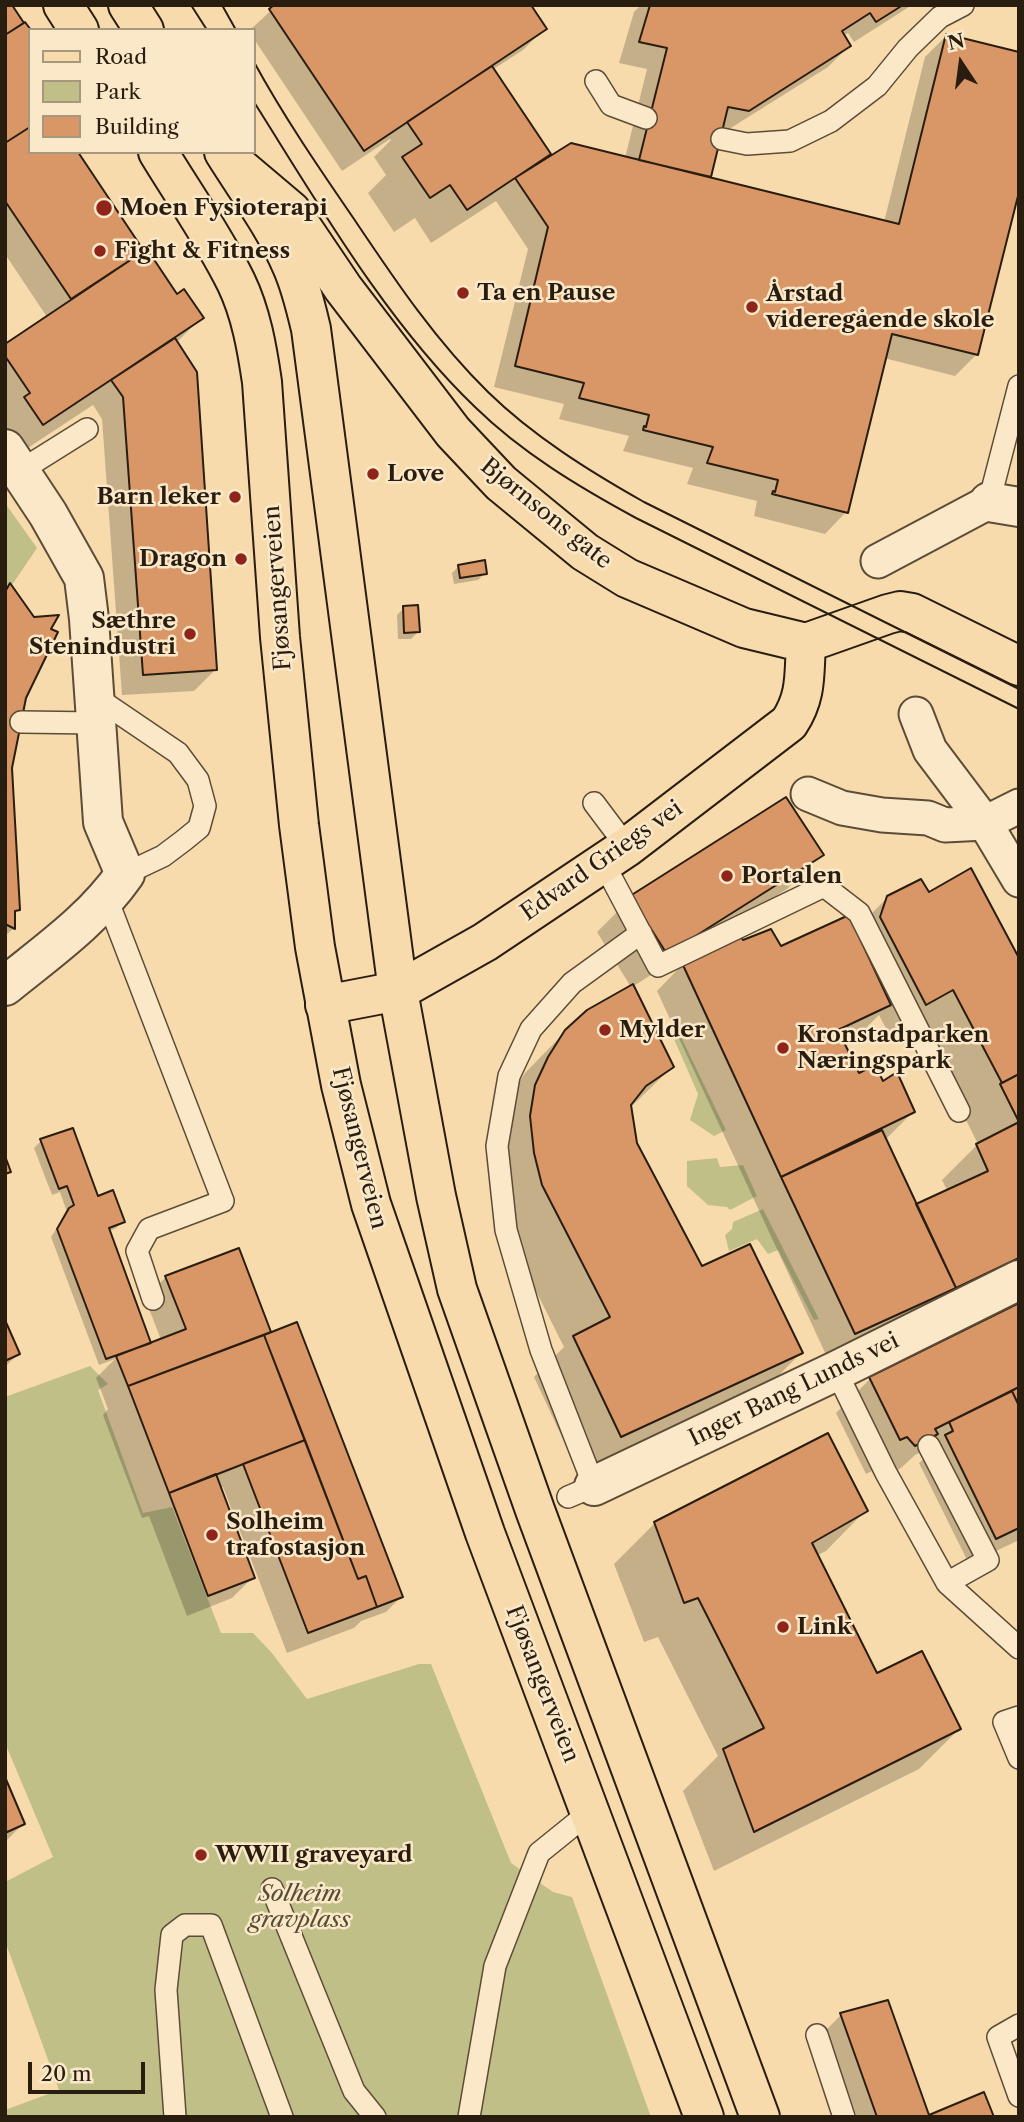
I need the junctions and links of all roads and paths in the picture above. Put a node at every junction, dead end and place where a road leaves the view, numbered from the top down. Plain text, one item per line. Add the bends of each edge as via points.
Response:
1 (63, 5) edge
2 (128, 5) edge
3 (963, 5) edge
4 (78, 28) edge
5 (143, 28) edge
6 (596, 81) dead end
7 (646, 118) dead end
8 (722, 139) dead end
9 (159, 154) edge
10 (225, 155) edge
11 (1019, 386) edge
12 (87, 429) dead end
13 (12, 460) edge
14 (1004, 505) edge
15 (878, 561) dead end
16 (806, 643) junction
17 (1019, 666) edge
18 (95, 710) junction
19 (916, 714) dead end
20 (21, 722) dead end
21 (808, 794) dead end
22 (594, 803) dead end
23 (1019, 806) edge
24 (985, 823) junction
25 (615, 854) junction
26 (1019, 880) edge
27 (105, 898) junction
28 (641, 933) junction
29 (5, 986) edge
30 (398, 992) junction
31 (325, 1005) junction
32 (959, 1111) dead end
33 (1019, 1280) edge
34 (153, 1299) dead end
35 (836, 1371) junction
36 (929, 1446) dead end
37 (581, 1491) joint
38 (947, 1583) junction
39 (1019, 1648) edge
40 (1019, 1717) edge
41 (1019, 1758) edge
42 (591, 1811) junction
43 (272, 1889) dead end
44 (1019, 2025) edge
45 (817, 2035) dead end
46 (1019, 2096) edge
47 (175, 2117) edge
48 (282, 2117) edge
49 (375, 2117) edge
50 (469, 2117) edge
51 (704, 2117) edge
52 (760, 2117) edge
53 (844, 2117) edge

1 - 4 main road
2 - 5 main road
3 - 8 lane via 940,17 877,86 831,121 790,141 747,144
6 - 7 lane via 611,106
9 - 31 main road, Fjøsangerveien via 237,284 257,349 299,825
10 - 16 main road, Bjørnsons gate via 291,211 444,421 501,483 585,552 627,578 744,628
10 - 30 main road via 292,265 311,329
11 - 14 lane
12 - 13 lane
13 - 18 street via 84,578
14 - 15 street
16 - 17 main road via 900,611
16 - 25 main road, Edvard Griegs vei via 804,691 789,723
18 - 20 lane
18 - 27 street
18 - 27 lane via 178,753 198,780 205,806 199,828
19 - 24 street via 930,750
21 - 24 street via 842,808 882,815 928,818 945,825
22 - 25 lane
23 - 24 street
24 - 26 street
25 - 28 lane
25 - 30 main road, Edvard Griegs vei via 485,942
27 - 29 street
27 - 34 lane via 223,1201 149,1229 138,1251
28 - 32 lane via 658,966 824,886 859,913
28 - 37 lane via 572,983 531,1029 509,1076 497,1146 506,1230
30 - 31 main road, Edvard Griegs vei
30 - 52 main road via 457,1289
31 - 42 main road, Fjøsangerveien via 371,1204 452,1443
33 - 35 street, Inger Bang Lunds vei
35 - 37 street, Inger Bang Lunds vei
35 - 38 lane
36 - 38 lane via 988,1560
38 - 39 lane
40 - 41 lane via 1004,1722
42 - 50 lane via 539,1853 495,1966
42 - 51 main road, Fjøsangerveien
43 - 49 lane via 354,2091
44 - 46 lane via 998,2037
45 - 53 lane
47 - 48 lane via 166,1990 172,1935 185,1925 211,1925

